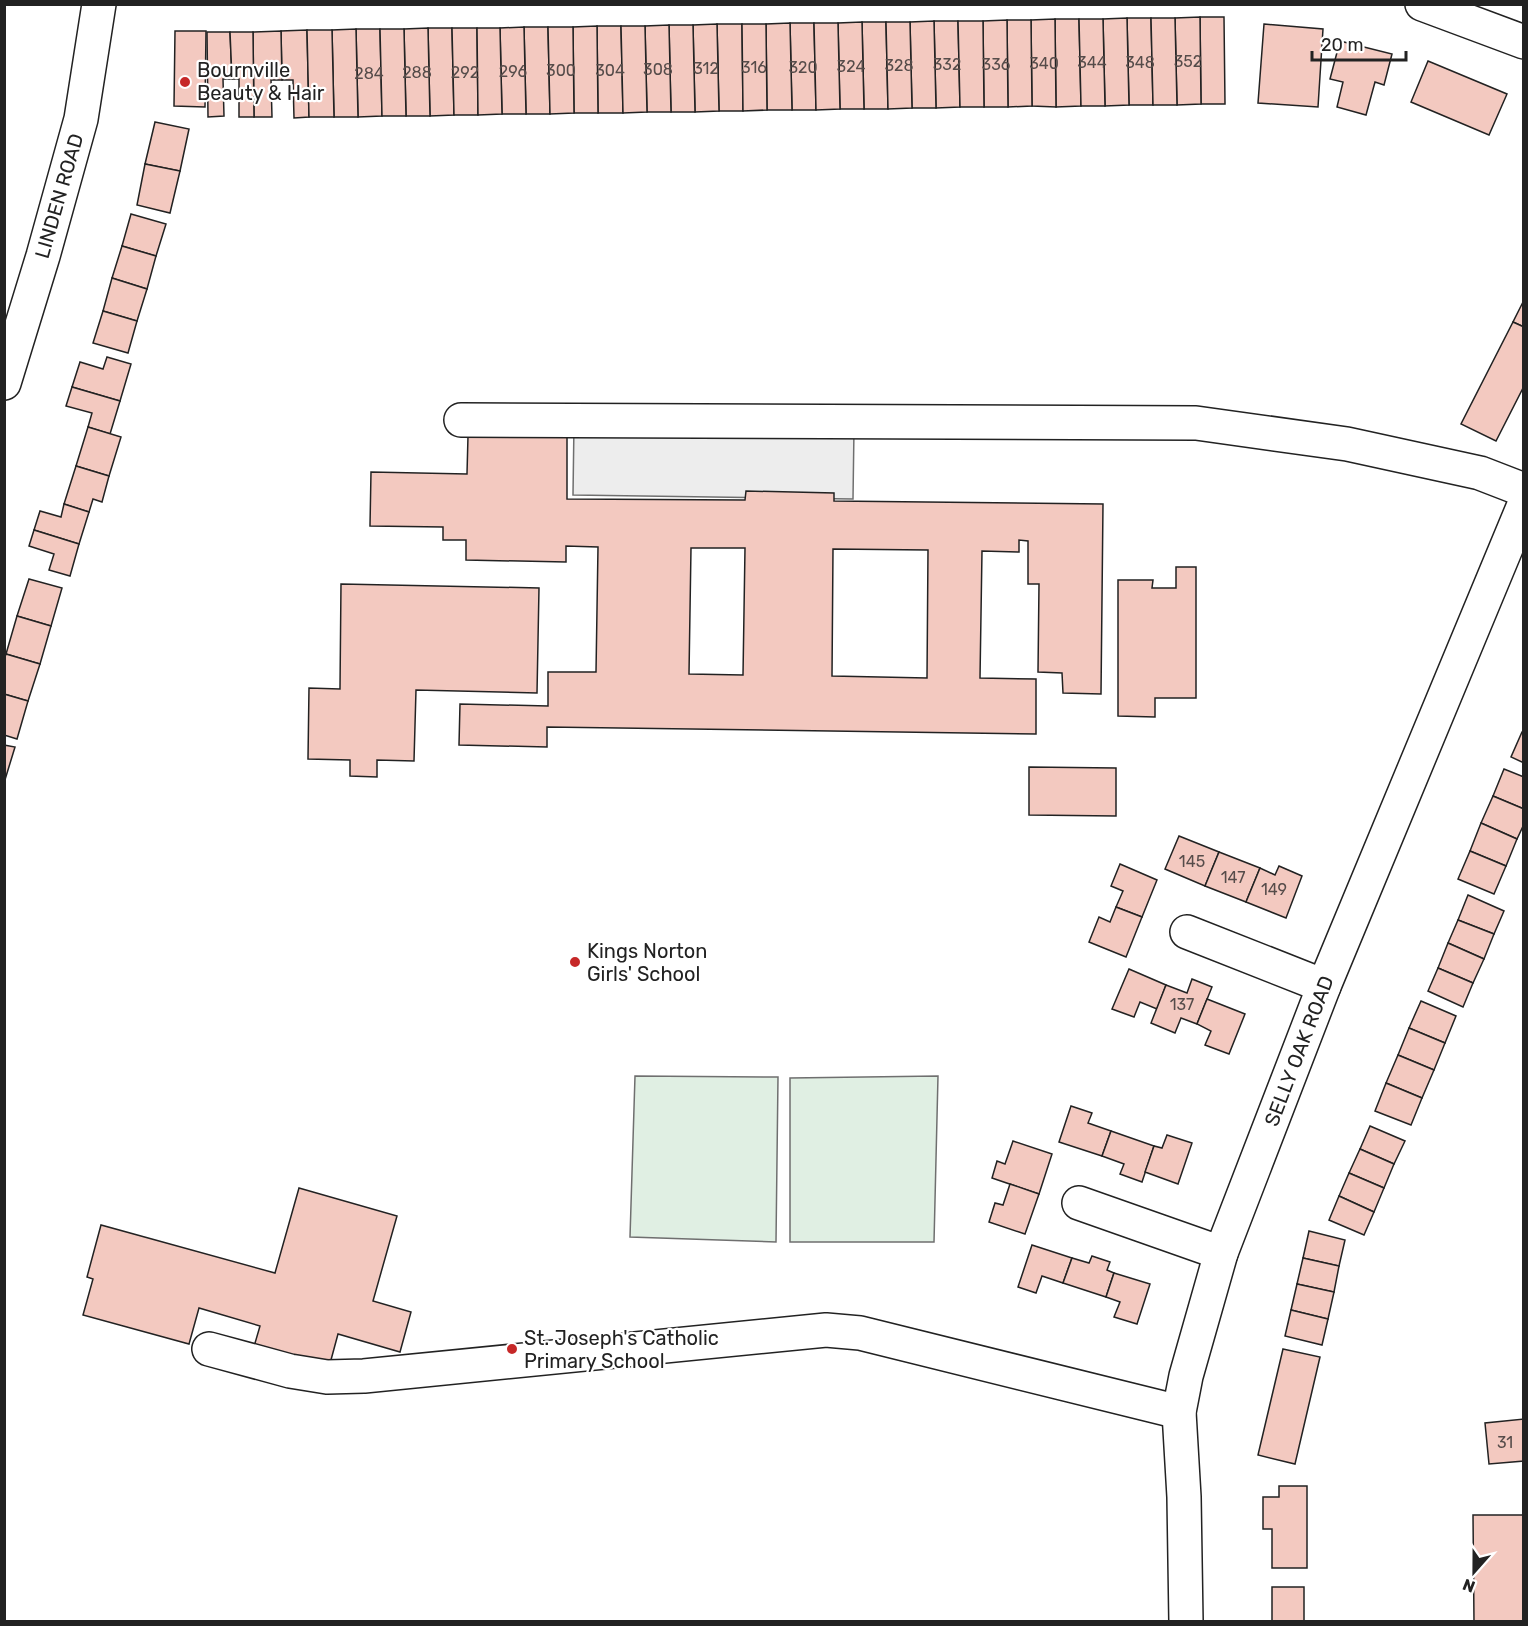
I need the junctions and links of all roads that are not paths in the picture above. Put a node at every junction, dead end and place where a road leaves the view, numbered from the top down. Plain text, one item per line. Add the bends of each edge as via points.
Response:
1 (99, 4) edge
2 (1422, 4) edge
3 (1524, 42) edge
4 (4, 383) edge
5 (461, 420) dead end
6 (1524, 490) edge
7 (1524, 505) edge
8 (1187, 932) dead end
9 (1324, 986) junction
10 (1079, 1203) dead end
11 (1221, 1253) junction
12 (209, 1349) dead end
13 (1179, 1412) junction
14 (1186, 1622) edge

1 - 4 main road, LINDEN ROAD via 81,119
2 - 3 main road
5 - 6 main road via 1196,423 1347,444 1480,473
7 - 9 main road, SELLY OAK ROAD
8 - 9 main road
9 - 11 main road, SELLY OAK ROAD
10 - 11 main road
11 - 13 main road, SELLY OAK ROAD
12 - 13 main road via 290,1371 337,1377 826,1330 860,1333
13 - 14 main road, SELLY OAK ROAD

